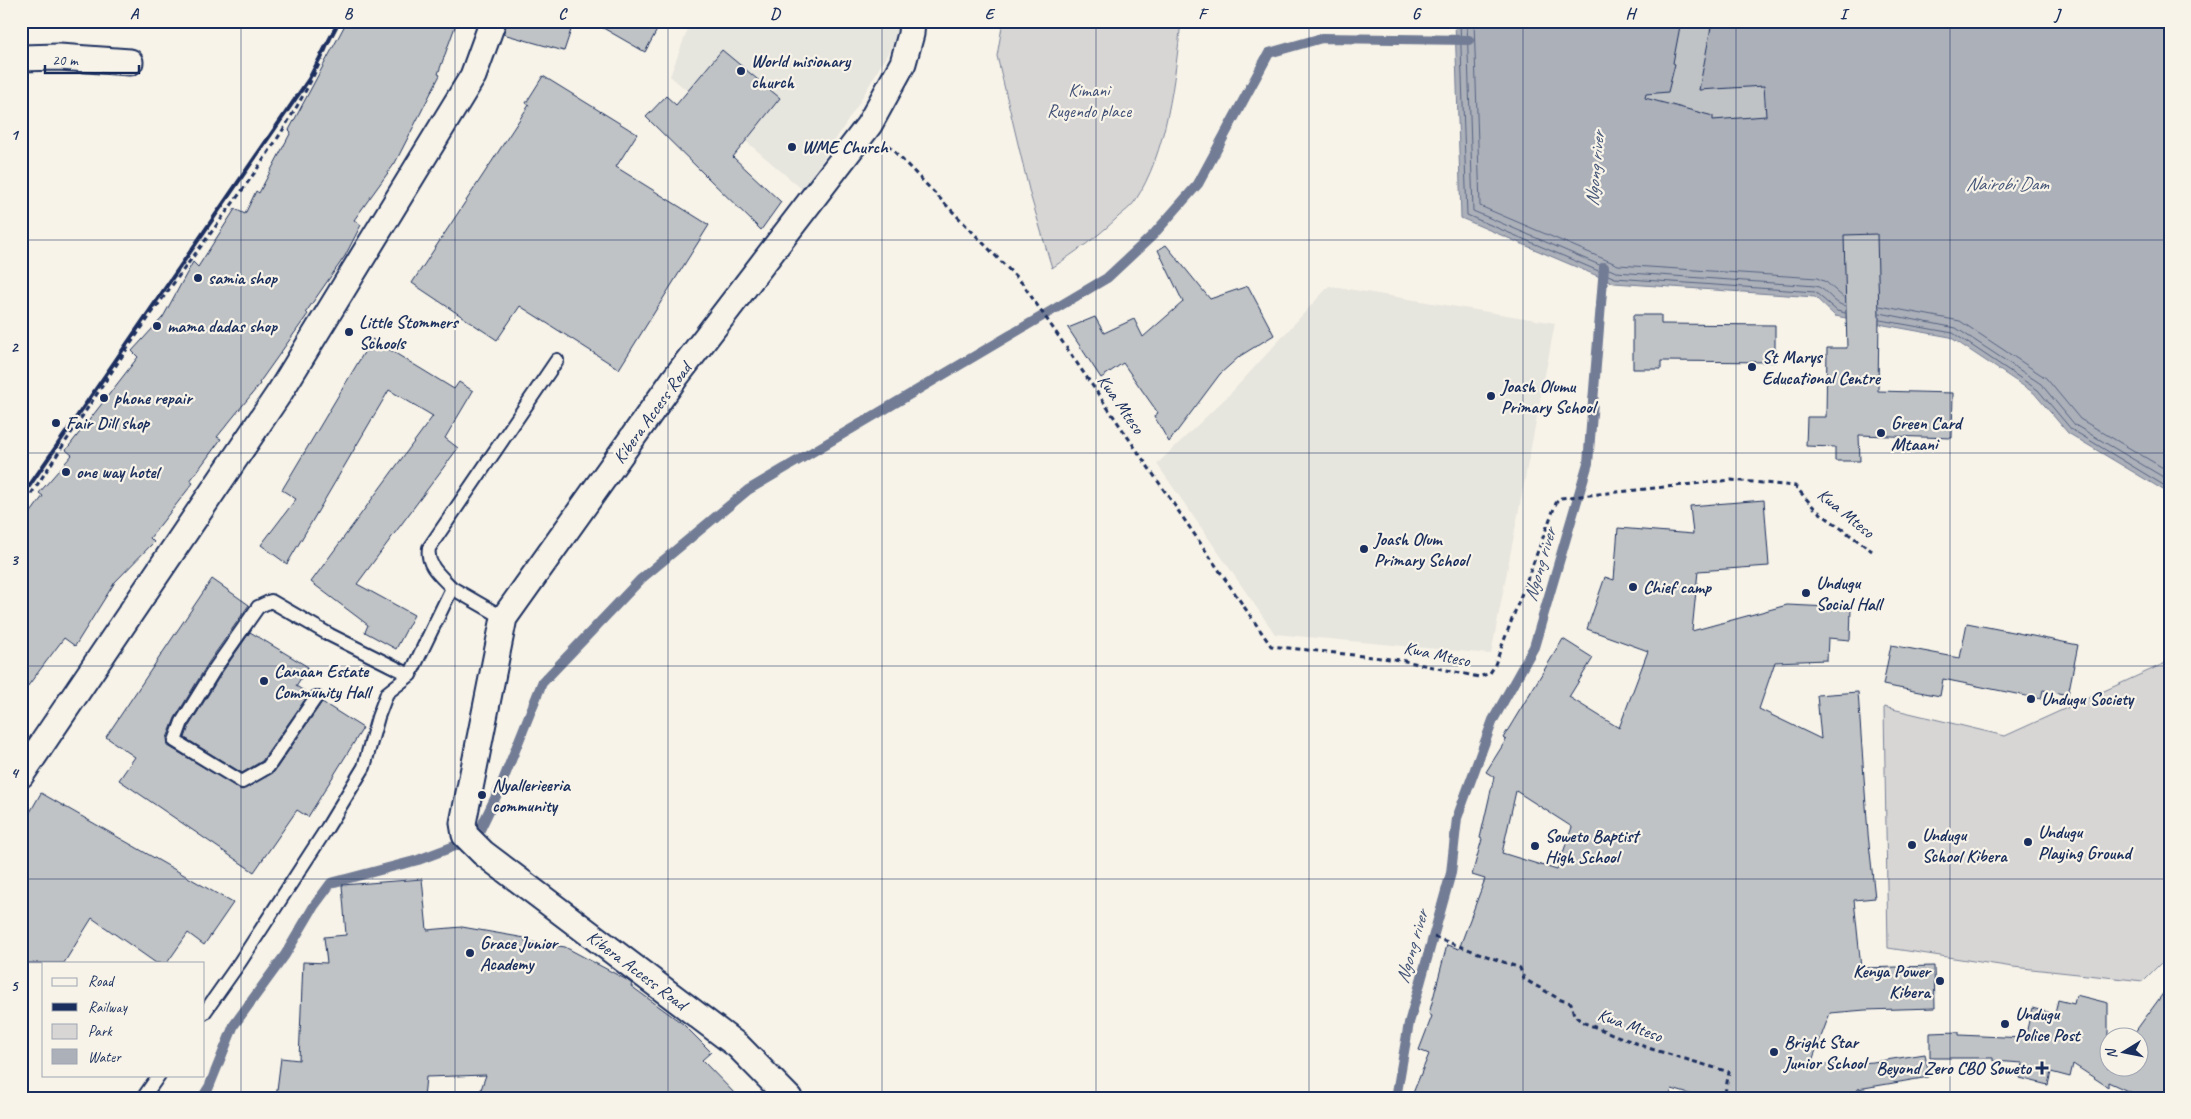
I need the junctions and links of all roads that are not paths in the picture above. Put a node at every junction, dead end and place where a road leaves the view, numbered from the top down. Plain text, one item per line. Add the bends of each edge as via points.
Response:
1 (494, 21) edge
2 (912, 21) edge
3 (21, 58) edge
4 (130, 62) dead end
5 (557, 360) dead end
6 (452, 588) junction
7 (504, 618) junction
8 (410, 675) junction
9 (316, 697) dead end
10 (21, 775) edge
11 (205, 1012) edge
12 (158, 1076) edge
13 (143, 1098) edge
14 (789, 1098) edge

1 - 10 street via 473,76 280,392
2 - 7 street, Kibera Access Road via 903,63 869,124 675,378
3 - 4 street
5 - 6 lane via 429,548 430,564
6 - 7 lane
6 - 8 lane
7 - 14 street, Kibera Access Road via 465,808 463,823 472,842 738,1046
8 - 9 lane via 271,601 258,607 216,667 182,722 175,742 242,782 268,767
8 - 11 lane via 387,694 364,767
12 - 13 lane

